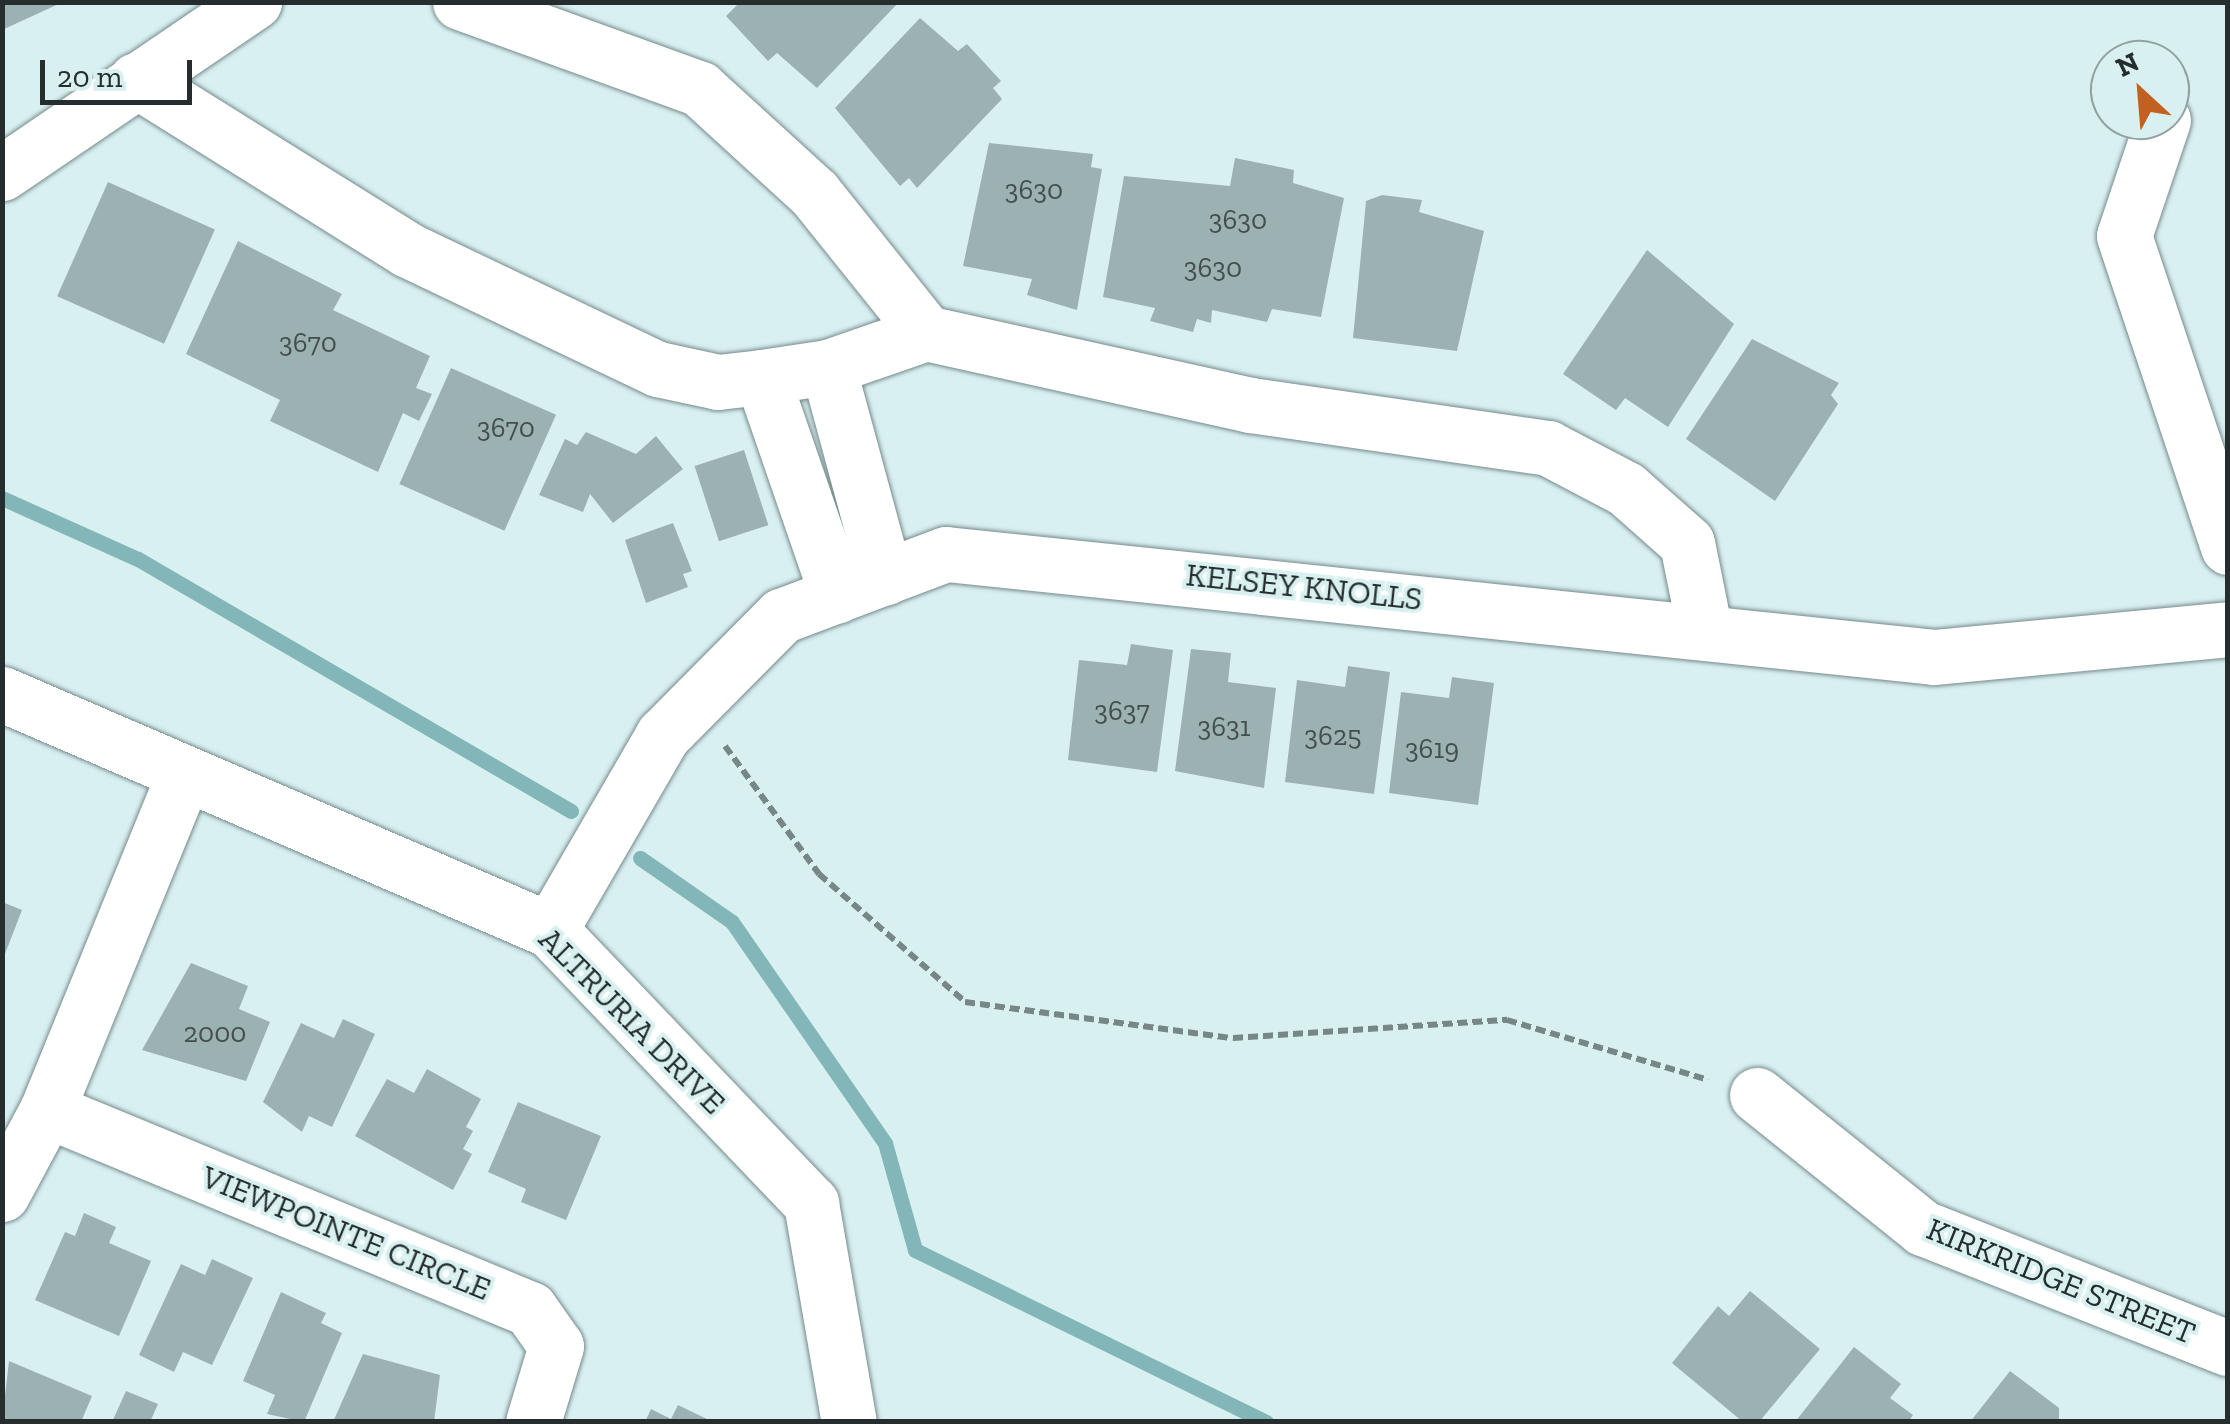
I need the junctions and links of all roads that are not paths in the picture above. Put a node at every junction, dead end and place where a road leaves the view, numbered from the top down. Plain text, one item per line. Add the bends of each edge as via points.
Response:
1 (254, 2) edge
2 (460, 2) edge
3 (136, 80) junction
4 (2156, 140) edge
5 (2, 174) edge
6 (926, 333) junction
7 (828, 367) junction
8 (762, 376) junction
9 (2228, 546) edge
10 (861, 586) junction
11 (2228, 628) edge
12 (1705, 632) junction
13 (2, 694) edge
14 (184, 774) junction
15 (550, 930) junction
16 (1757, 1095) road end
17 (47, 1110) junction
18 (2, 1194) edge
19 (2228, 1348) edge
20 (533, 1422) edge
21 (848, 1422) edge

1 - 3 street
2 - 6 street via 700,89 814,194
3 - 5 street
3 - 8 street via 408,250 622,352 718,382
4 - 9 street via 2124,236
6 - 7 street
6 - 12 street via 1250,405 1548,448 1626,489 1688,542
7 - 8 street
7 - 10 street
8 - 10 street
10 - 12 street, KELSEY KNOLLS via 946,554
10 - 15 street, KELSEY KNOLLS via 781,616 663,735
11 - 12 street, KELSEY KNOLLS via 1934,657
13 - 14 street, ALTRURIA DRIVE
14 - 15 street, ALTRURIA DRIVE
14 - 17 street
15 - 21 street, ALTRURIA DRIVE via 811,1203
16 - 19 street, KIRKRIDGE STREET via 1923,1228
17 - 18 street
17 - 20 street, VIEWPOINTE CIRCLE via 530,1309 556,1346

